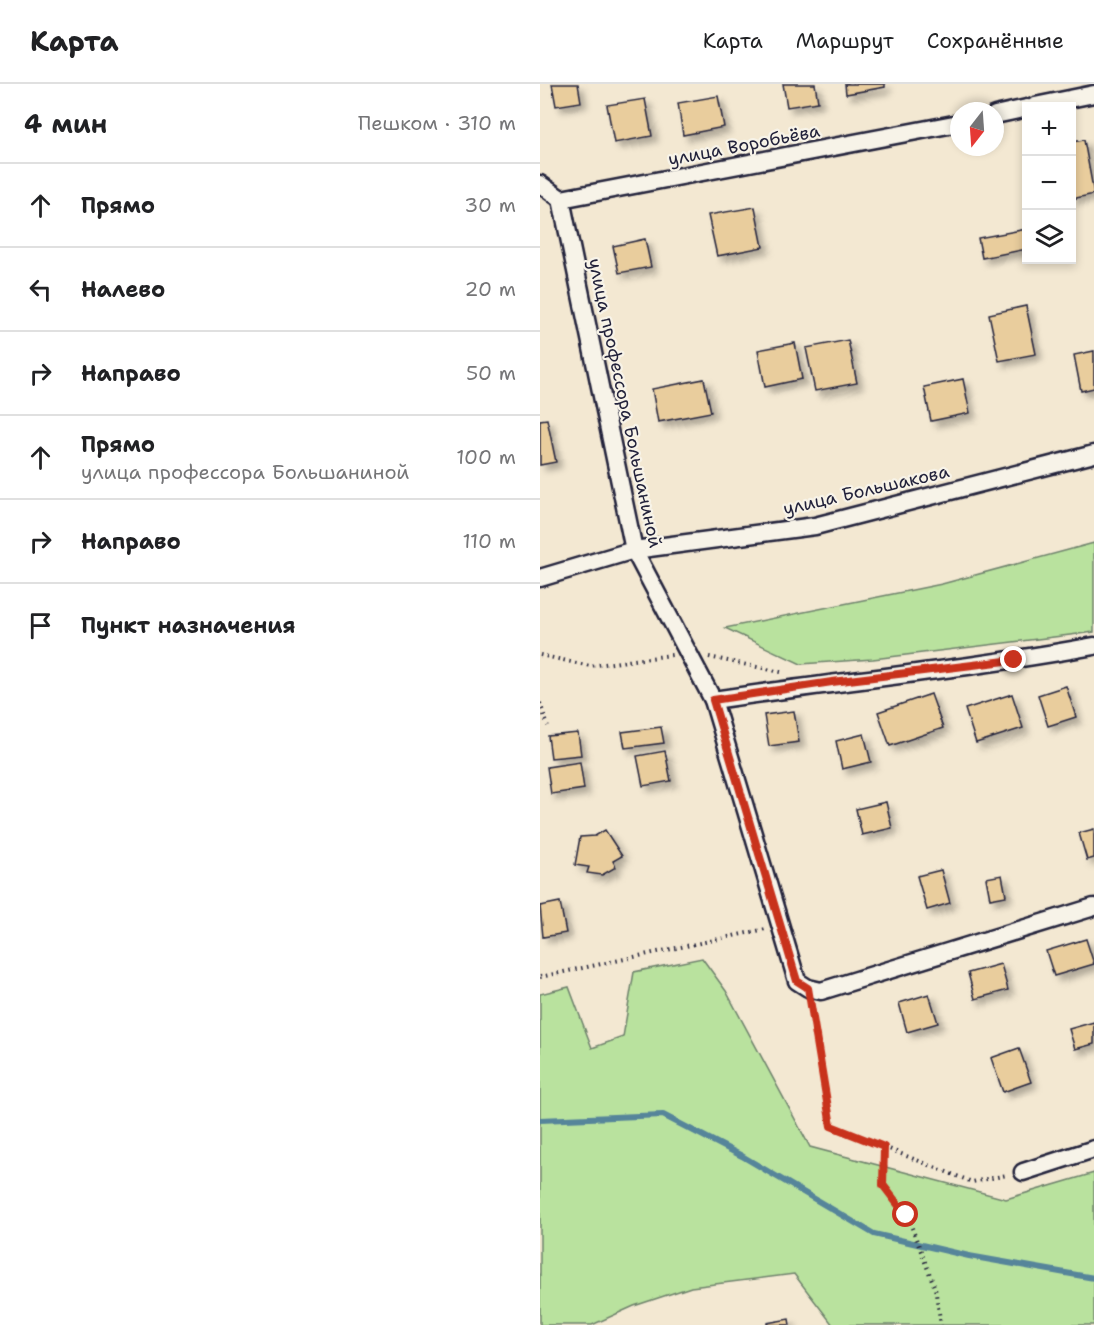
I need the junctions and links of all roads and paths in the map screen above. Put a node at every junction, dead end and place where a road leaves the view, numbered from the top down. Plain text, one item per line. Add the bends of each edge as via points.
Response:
1 (1094, 94) edge
2 (1055, 102) edge
3 (1022, 109) edge
4 (1004, 113) edge
5 (950, 125) edge
6 (540, 184) edge
7 (561, 199) junction
8 (1094, 454) edge
9 (634, 550) junction
10 (540, 578) edge
11 (1094, 646) edge
12 (713, 700) junction
13 (540, 703) edge
14 (548, 726) dead end
15 (1094, 907) edge
16 (781, 926) junction
17 (540, 977) edge
18 (803, 985) junction
19 (884, 1147) junction
20 (1094, 1149) edge
21 (1023, 1172) joint
22 (941, 1325) edge

1 - 2 street
3 - 4 street
5 - 7 street, улица Воробьёва
6 - 7 street
7 - 9 street, улица профессора Большаниной
8 - 9 street, улица Большакова via 815,526
9 - 10 street, улица Большакова
9 - 12 street, улица профессора Большаниной
11 - 12 street
12 - 16 street, улица профессора Большаниной
13 - 14 path
15 - 18 street via 821,991
16 - 17 path
16 - 18 street, улица профессора Большаниной
18 - 19 path via 831,1126
19 - 21 path via 972,1182
19 - 22 path via 883,1185 906,1215 935,1288
20 - 21 street

